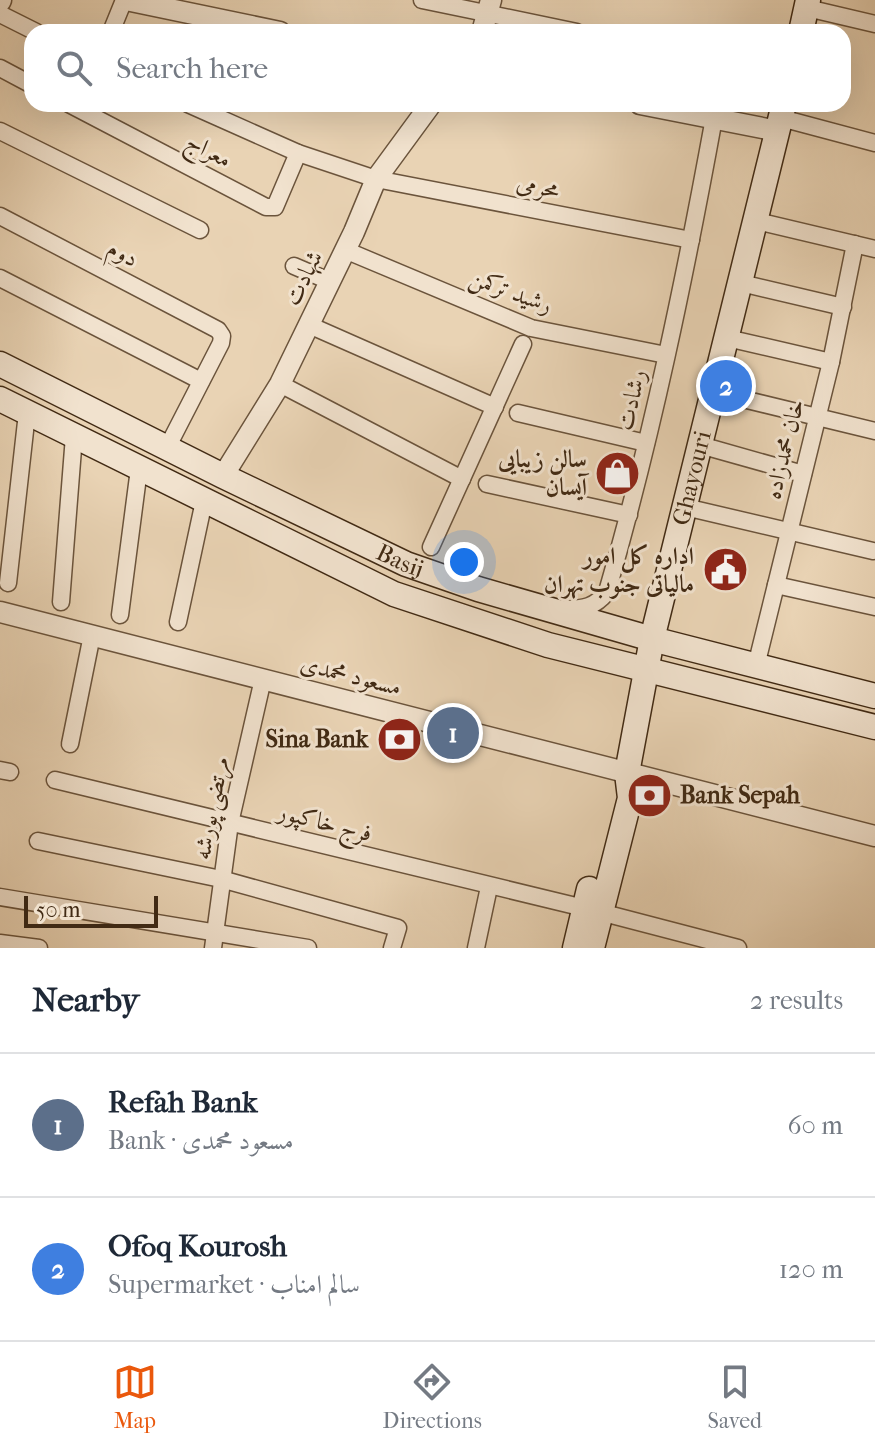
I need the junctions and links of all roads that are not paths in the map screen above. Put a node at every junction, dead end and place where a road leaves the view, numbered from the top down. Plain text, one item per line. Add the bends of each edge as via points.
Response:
1 (125, 0) edge
2 (422, 0) edge
3 (808, 4) edge
4 (0, 14) edge
5 (487, 15) edge
6 (114, 24) edge
7 (241, 24) edge
8 (535, 24) edge
9 (803, 24) edge
10 (875, 24) edge
11 (24, 26) edge
12 (0, 68) edge
13 (24, 81) edge
14 (84, 112) edge
15 (206, 112) edge
16 (425, 112) edge
17 (682, 112) edge
18 (714, 118) junction
19 (781, 118) edge
20 (0, 131) edge
21 (875, 143) edge
22 (298, 153) junction
23 (376, 179) junction
24 (0, 216) edge
25 (757, 221) junction
26 (200, 230) dead end
27 (691, 240) junction
28 (855, 244) junction
29 (875, 249) edge
30 (345, 250) junction
31 (294, 266) dead end
32 (0, 278) edge
33 (329, 281) junction
34 (741, 283) junction
35 (843, 307) junction
36 (309, 325) junction
37 (727, 338) junction
38 (523, 344) dead end
39 (666, 355) junction
40 (831, 362) junction
41 (0, 364) edge
42 (201, 381) junction
43 (280, 384) junction
44 (714, 392) junction
45 (0, 399) edge
46 (495, 407) junction
47 (27, 413) junction
48 (518, 413) dead end
49 (817, 419) junction
50 (875, 431) edge
51 (74, 436) junction
52 (646, 443) junction
53 (700, 445) junction
54 (167, 448) junction
55 (139, 469) junction
56 (803, 474) junction
57 (223, 476) junction
58 (462, 479) junction
59 (487, 484) dead end
60 (204, 501) junction
61 (685, 507) junction
62 (629, 515) junction
63 (788, 530) junction
64 (431, 547) dead end
65 (873, 551) edge
66 (8, 583) dead end
67 (776, 585) junction
68 (513, 600) junction
69 (61, 602) dead end
70 (875, 607) edge
71 (0, 612) edge
72 (120, 615) dead end
73 (178, 622) dead end
74 (92, 635) junction
75 (652, 639) junction
76 (695, 650) junction
77 (756, 666) junction
78 (646, 670) junction
79 (263, 679) junction
80 (686, 680) junction
81 (875, 696) edge
82 (875, 727) edge
83 (70, 744) dead end
84 (627, 773) junction
85 (55, 780) dead end
86 (230, 823) junction
87 (875, 836) edge
88 (38, 841) dead end
89 (221, 879) junction
90 (489, 887) junction
91 (0, 897) edge
92 (592, 910) junction
93 (214, 941) edge
94 (0, 943) edge
95 (39, 948) edge
96 (308, 948) edge
97 (392, 948) edge
98 (476, 948) edge
99 (575, 948) edge
100 (592, 948) edge
101 (738, 948) edge

1 - 6 street
1 - 7 street
2 - 5 street
3 - 9 main road
3 - 10 street
4 - 11 street
5 - 8 street
12 - 13 street
14 - 22 street, معراج via 266,207 275,207 280,199
15 - 22 street, محرمی
16 - 23 street, شهادت
17 - 18 street
18 - 19 street
18 - 27 street, رشادت
19 - 21 street
19 - 25 main road, Ghayouri
20 - 26 street
22 - 23 street, محرمی
23 - 27 street, محرمی
23 - 30 street, شهادت
24 - 42 street, دوم via 218,330 221,343
25 - 28 street
25 - 34 main road, Ghayouri
27 - 39 street, رشادت
28 - 29 street
28 - 35 street, خان محمدزاده
30 - 33 street, شهادت
30 - 39 street, رشید ترکمن via 531,328
31 - 33 street
32 - 42 street
33 - 36 street, شهادت
34 - 35 street
34 - 37 main road, Ghayouri
35 - 40 street, خان محمدزاده
36 - 43 street, شهادت
36 - 46 street
37 - 40 street
37 - 44 main road, Ghayouri
38 - 46 street
39 - 52 street, رشادت
40 - 49 street, خان محمدزاده
41 - 54 main road, Basij
42 - 54 street
43 - 57 street, شهادت
43 - 58 street
44 - 49 street
44 - 53 main road, Ghayouri
45 - 47 main road, Basij
46 - 58 street
47 - 51 main road, Basij
47 - 66 street
48 - 52 street
49 - 50 street
49 - 56 street, خان محمدزاده
51 - 55 main road, Basij
51 - 69 street
52 - 62 street, رشادت
53 - 56 street
53 - 61 main road, Ghayouri
54 - 57 main road, Basij
55 - 60 main road, Basij
55 - 72 street
56 - 63 street, خان محمدزاده
57 - 68 main road, Basij via 406,564
58 - 64 street
59 - 62 street
60 - 73 street
60 - 78 main road, Basij via 394,594 548,645
61 - 63 street
61 - 75 main road, Ghayouri
62 - 68 street, رشادت via 607,592 599,602 569,609
63 - 65 street
63 - 67 street, خان محمدزاده
67 - 70 street
67 - 77 street, خان محمدزاده
68 - 75 main road, Basij
71 - 74 street, مسعود محمدی
74 - 79 street, مسعود محمدی
74 - 83 street
75 - 76 main road, Basij
75 - 78 main road, Ghayouri
76 - 77 main road, Basij
76 - 80 main road
77 - 81 main road, Basij
78 - 80 main road, Basij
78 - 84 main road, Ghayouri
79 - 84 street, مسعود محمدی
79 - 86 street, مرتضی پورشه
80 - 82 main road, Basij
84 - 87 street, مسعود محمدی
84 - 92 main road, Ghayouri via 630,798
85 - 86 street, فرج خاکپور
86 - 89 street, مرتضی پورشه
86 - 90 street, فرج خاکپور
88 - 89 street
89 - 93 street, مرتضی پورشه
89 - 97 street via 398,928
90 - 92 street, فرج خاکپور
90 - 98 street
91 - 93 street
92 - 99 main road
92 - 100 main road, Ghayouri
92 - 101 street, فرج خاکپور
93 - 96 street
94 - 95 street

